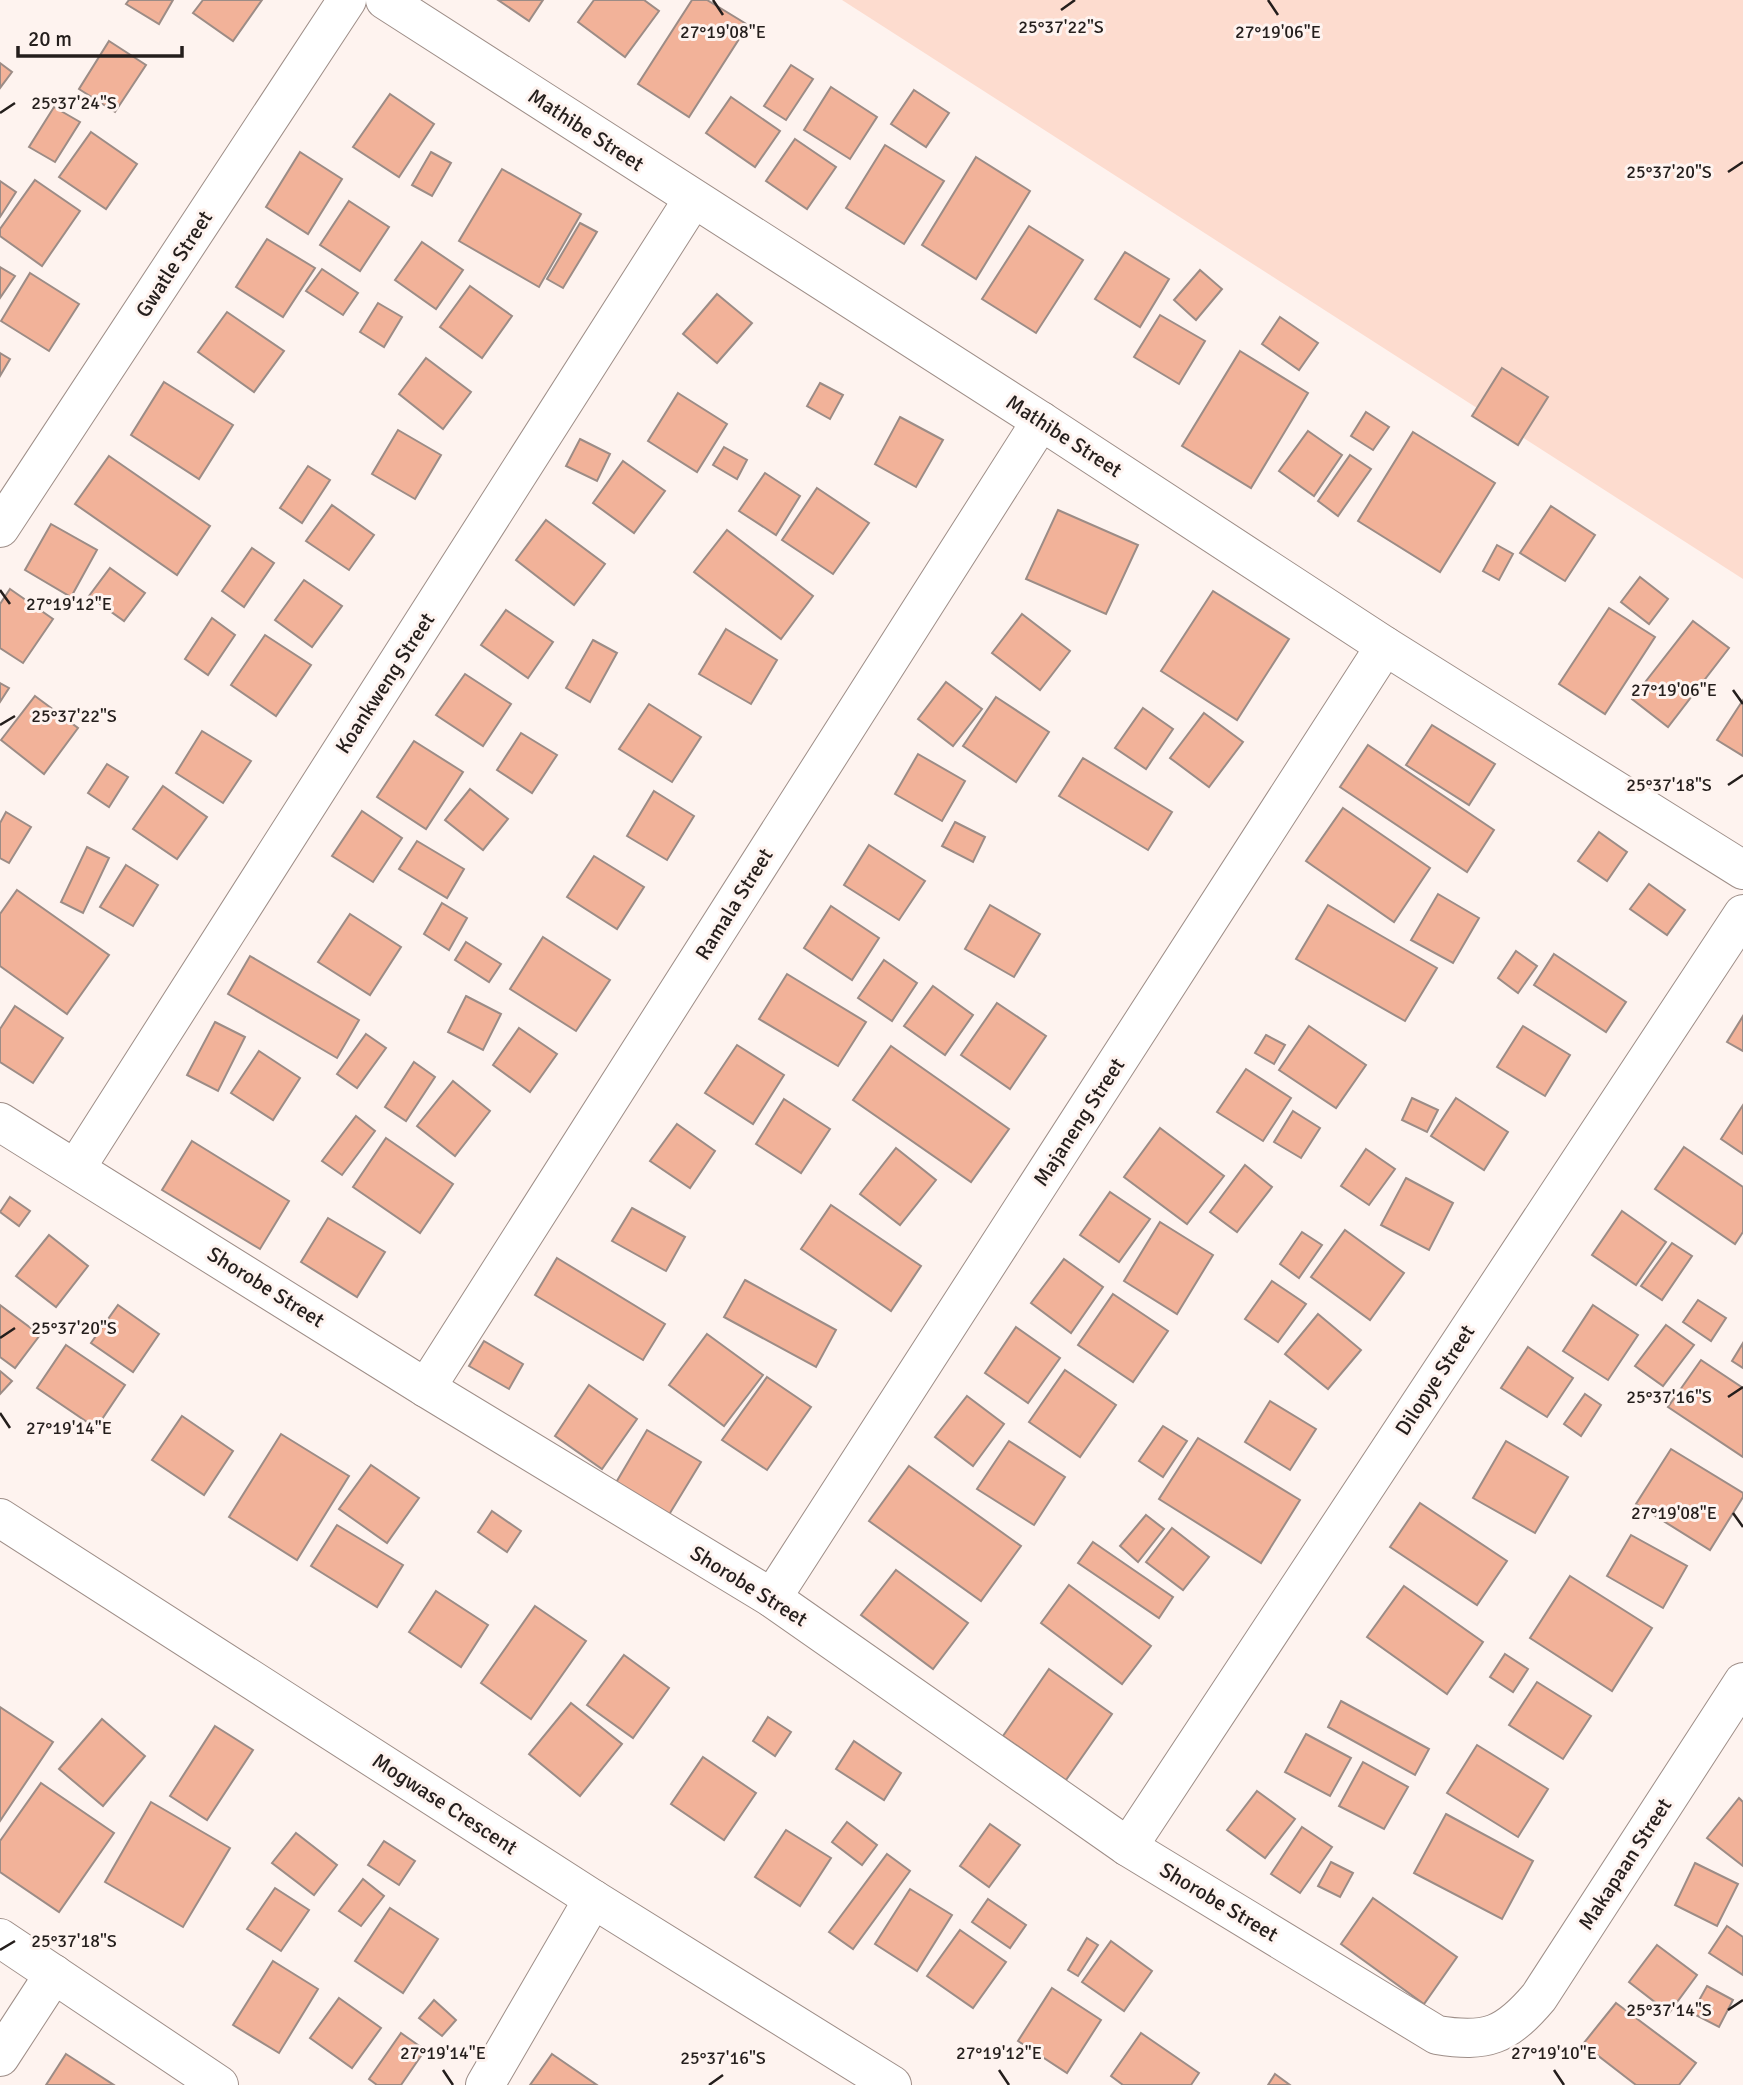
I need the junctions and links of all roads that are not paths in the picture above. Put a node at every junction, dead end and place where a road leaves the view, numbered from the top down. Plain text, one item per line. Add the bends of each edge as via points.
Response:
1 (347, 0) edge
2 (385, 0) edge
3 (693, 199) junction
4 (1041, 421) junction
5 (0, 528) edge
6 (1385, 646) junction
7 (1743, 870) edge
8 (1743, 914) edge
9 (0, 1122) edge
10 (76, 1168) junction
11 (426, 1388) junction
12 (0, 1518) edge
13 (772, 1598) junction
14 (1743, 1682) edge
15 (1128, 1847) junction
16 (593, 1899) junction
17 (0, 1938) edge
18 (54, 1974) junction
19 (1495, 2035) joint
20 (0, 2057) edge
21 (219, 2085) edge
22 (485, 2085) edge
23 (892, 2085) edge

1 - 5 street, Gwatle Street
2 - 3 street, Mathibe Street
3 - 4 street, Mathibe Street
3 - 10 street, Koankweng Street
4 - 6 street, Mathibe Street
4 - 11 street, Ramala Street
6 - 7 street, Mathibe Street
6 - 13 street, Majaneng Street
8 - 15 street, Dilopye Street
9 - 10 street, Shorobe Street
10 - 11 street, Shorobe Street
11 - 13 street, Shorobe Street
12 - 16 street, Mogwase Crescent
13 - 15 street, Shorobe Street
14 - 19 street, Makapaan Street via 1539,1997 1522,2017
15 - 19 street, Shorobe Street via 1437,2035 1463,2039
16 - 22 street
16 - 23 street, Mogwase Crescent
17 - 18 street
18 - 20 street
18 - 21 street

